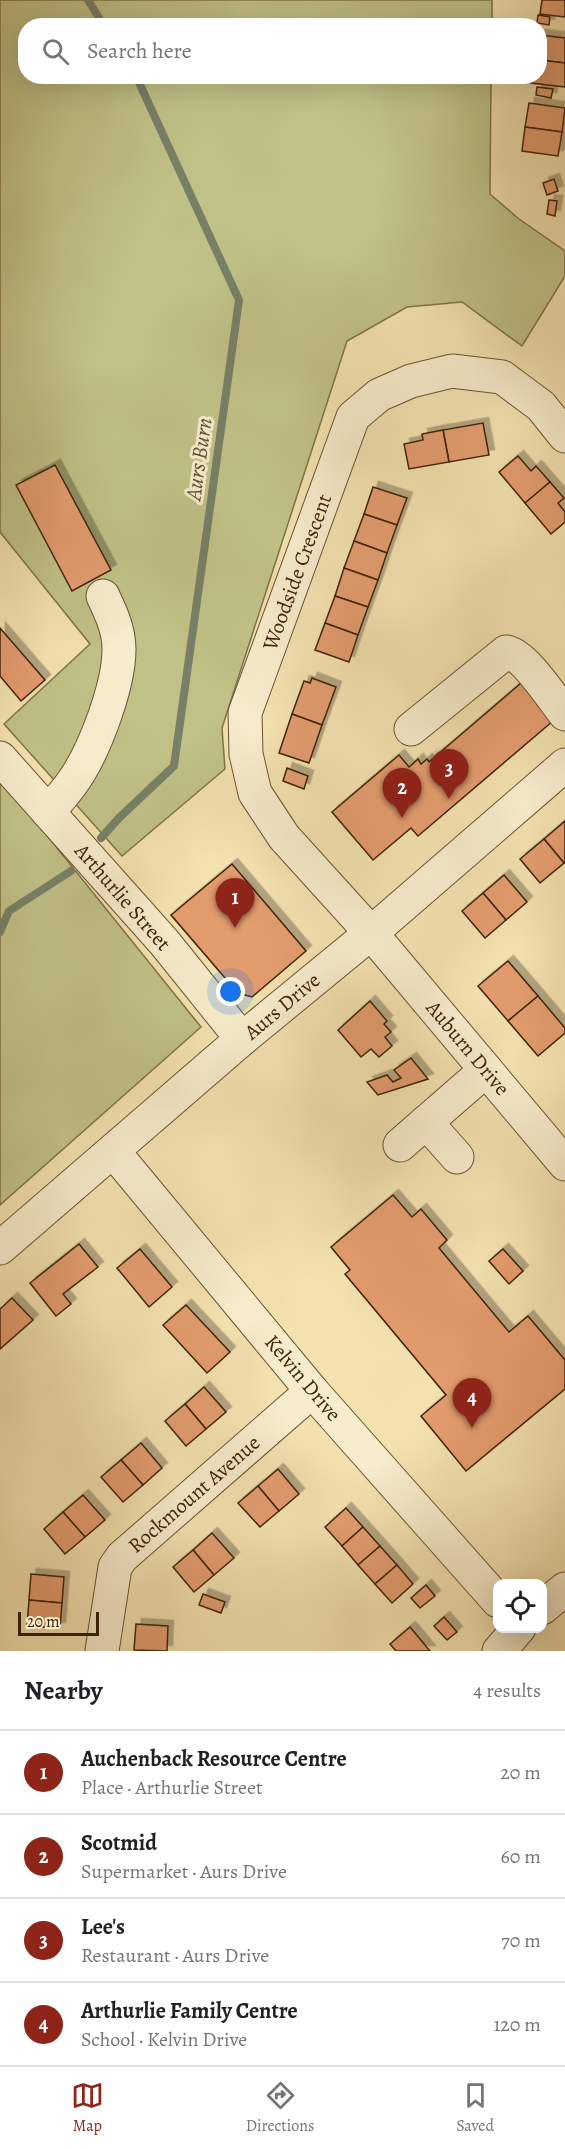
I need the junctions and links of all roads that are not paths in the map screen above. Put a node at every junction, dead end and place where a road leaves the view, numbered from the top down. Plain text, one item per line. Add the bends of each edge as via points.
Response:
1 (565, 436) edge
2 (103, 596) dead end
3 (565, 714) edge
4 (411, 729) dead end
5 (0, 758) edge
6 (565, 765) edge
7 (48, 812) junction
8 (371, 933) junction
9 (242, 1039) junction
10 (486, 1070) junction
11 (426, 1122) junction
12 (400, 1145) dead end
13 (113, 1151) junction
14 (457, 1157) dead end
15 (565, 1164) edge
16 (0, 1248) edge
17 (312, 1391) junction
18 (565, 1589) edge
19 (493, 1595) edge
20 (547, 1605) edge
21 (515, 1633) edge
22 (102, 1651) edge
23 (499, 1651) edge

1 - 8 street, Woodside Crescent via 541,406 502,377 452,371 411,381 379,395 354,417 245,713 246,754 255,793 284,837
2 - 7 street via 115,624 119,647 117,678 87,756 73,782
3 - 4 street via 525,666 506,652
5 - 7 street, Arthurlie Street
6 - 8 street, Aurs Drive
7 - 9 street, Arthurlie Street via 164,942
8 - 9 street, Aurs Drive
8 - 10 street, Auburn Drive
9 - 13 street, Aurs Drive
10 - 11 street
10 - 15 street, Auburn Drive
11 - 12 street
11 - 14 street
13 - 16 street, Aurs Drive
13 - 17 street, Kelvin Drive
17 - 19 street, Kelvin Drive
17 - 22 street, Rockmount Avenue via 122,1557 115,1567
18 - 20 street
21 - 23 street

